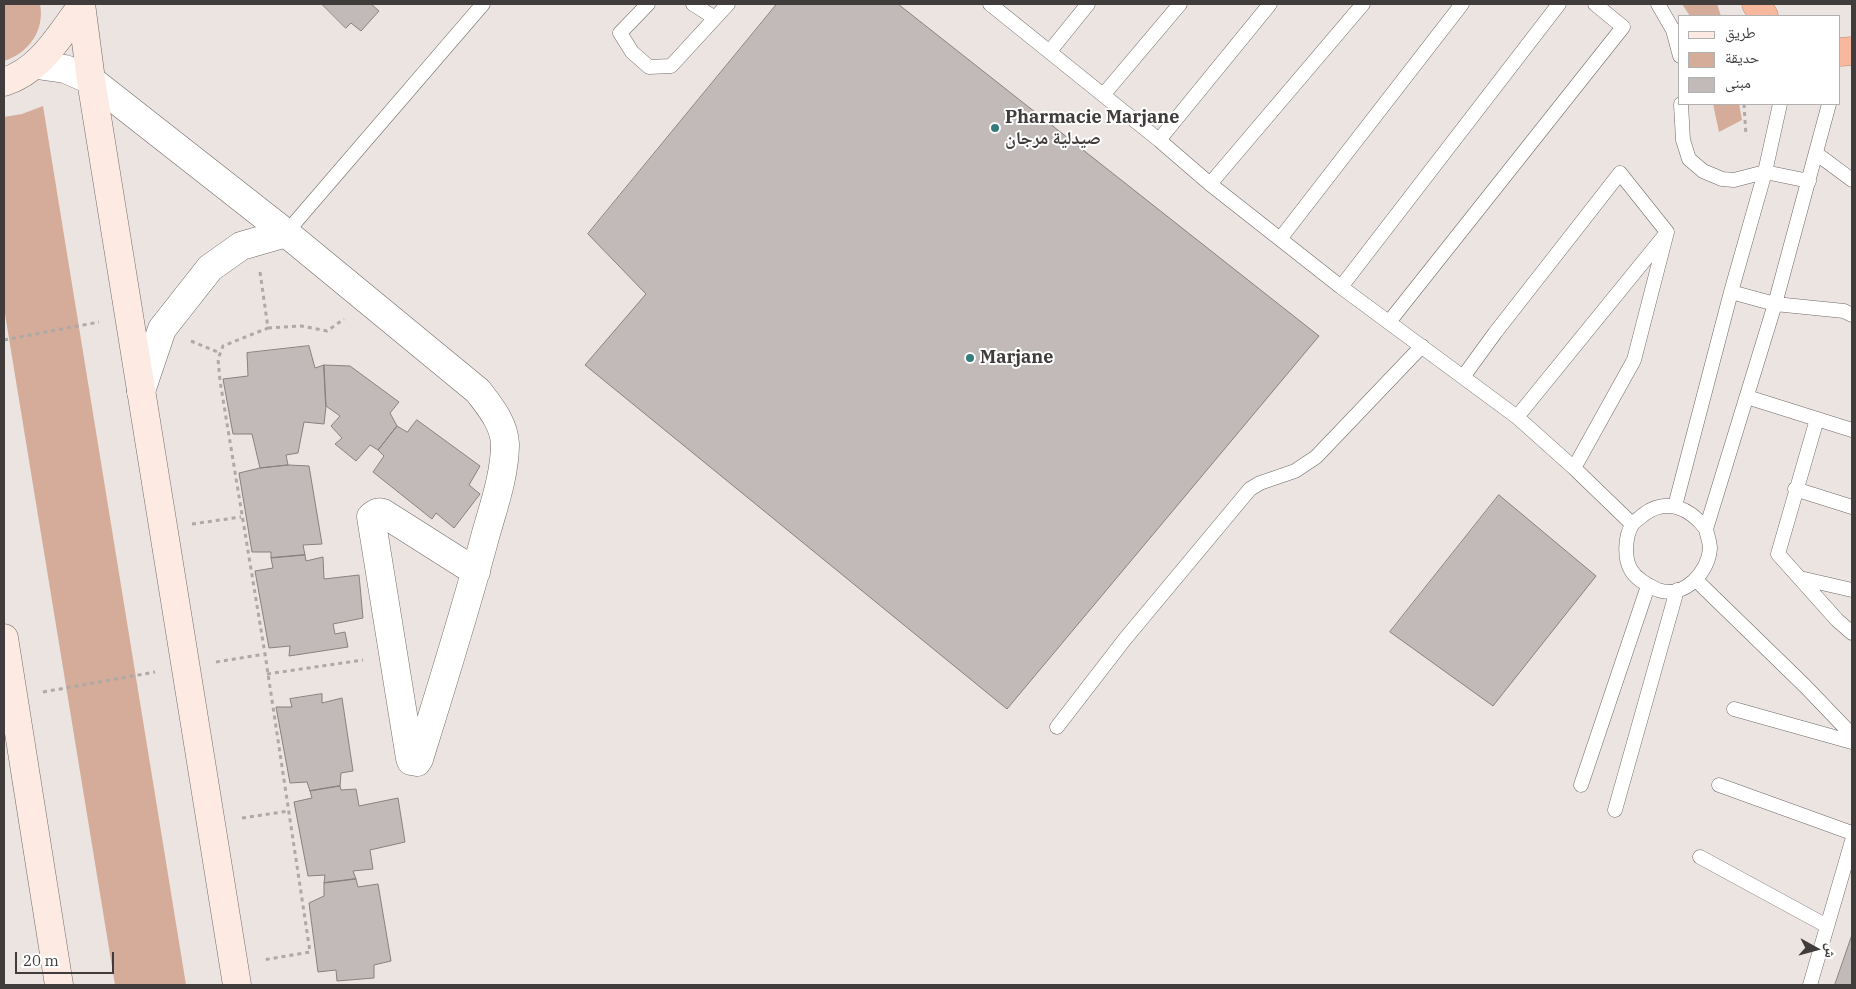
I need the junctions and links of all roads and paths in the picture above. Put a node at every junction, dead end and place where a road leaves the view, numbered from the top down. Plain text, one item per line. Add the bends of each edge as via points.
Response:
1 (483, 4) edge
2 (648, 4) edge
3 (693, 4) edge
4 (728, 4) edge
5 (990, 4) edge
6 (1088, 4) edge
7 (1180, 4) edge
8 (1270, 4) edge
9 (1364, 4) edge
10 (1462, 4) edge
11 (1558, 4) edge
12 (1595, 4) edge
13 (1658, 4) edge
14 (1756, 4) edge
15 (81, 5) edge
16 (1763, 15) edge
17 (715, 18) junction
18 (1678, 50) edge
19 (1050, 51) junction
20 (37, 64) junction
21 (91, 80) junction
22 (4, 82) edge
23 (1104, 94) junction
24 (1682, 105) edge
25 (1744, 105) edge
26 (1780, 105) edge
27 (1829, 105) edge
28 (1159, 140) junction
29 (1817, 154) junction
30 (1765, 172) junction
31 (1734, 180) junction
32 (1852, 180) edge
33 (1809, 181) junction
34 (1210, 184) junction
35 (1667, 232) junction
36 (286, 233) junction
37 (1280, 239) junction
38 (255, 242) junction
39 (1341, 287) junction
40 (1731, 292) junction
41 (368, 301) junction
42 (1775, 304) junction
43 (1849, 311) edge
44 (129, 316) junction
45 (1389, 322) junction
46 (268, 328) junction
47 (4, 340) edge
48 (1422, 346) junction
49 (1463, 377) junction
50 (141, 391) junction
51 (1747, 398) junction
52 (1517, 417) junction
53 (1817, 419) junction
54 (1852, 430) edge
55 (1574, 468) junction
56 (1796, 489) junction
57 (1674, 506) junction
58 (1852, 508) edge
59 (241, 517) junction
60 (1632, 524) junction
61 (163, 528) junction
62 (1706, 529) junction
63 (476, 572) junction
64 (1800, 578) junction
65 (1696, 580) junction
66 (1648, 586) junction
67 (1677, 590) junction
68 (1852, 590) edge
69 (1852, 633) edge
70 (4, 638) edge
71 (264, 654) junction
72 (393, 656) junction
73 (186, 666) junction
74 (267, 674) junction
75 (11, 705) edge
76 (1734, 709) dead end
77 (1057, 727) dead end
78 (1852, 736) edge
79 (1852, 742) edge
80 (1581, 785) dead end
81 (1719, 785) dead end
82 (1615, 810) dead end
83 (288, 811) junction
84 (211, 822) junction
85 (1852, 833) edge
86 (1852, 841) edge
87 (1700, 857) dead end
88 (1827, 926) junction
89 (236, 975) edge
90 (59, 985) edge
91 (1810, 985) edge

1 - 36 lane
2 - 17 lane via 620,33 632,52 649,67 671,66
3 - 17 lane
4 - 17 lane
5 - 19 lane
6 - 19 lane
7 - 23 lane
8 - 28 lane
9 - 34 lane
10 - 37 lane
11 - 39 lane
12 - 45 lane via 1623,27
13 - 18 lane
14 - 16 highway
15 - 20 street
15 - 21 street
19 - 23 lane
20 - 21 street via 65,69
20 - 22 street
21 - 36 street
21 - 44 street
23 - 28 lane
24 - 31 lane via 1683,140 1690,159 1713,176
25 - 31 path via 1747,149
26 - 30 lane
27 - 29 lane
28 - 34 lane
29 - 32 lane
29 - 33 lane
30 - 31 lane
30 - 33 lane
30 - 40 lane
33 - 42 lane
34 - 37 lane
35 - 49 lane via 1620,173
35 - 52 lane
35 - 55 lane via 1634,360
36 - 38 street
36 - 41 street
37 - 39 lane
38 - 46 path
38 - 50 street via 241,246 210,268 162,329
39 - 45 lane
40 - 42 lane
40 - 57 lane
41 - 46 path via 327,330 301,326
41 - 63 street via 478,391 499,422 505,443 504,460
42 - 43 lane
42 - 51 lane
44 - 47 path
44 - 50 street
45 - 48 lane
46 - 59 path via 224,346 218,359
48 - 49 lane
48 - 77 lane via 1316,456 1295,471 1250,489 1125,639
49 - 52 lane
50 - 61 street
51 - 53 lane
51 - 62 lane
52 - 55 lane
53 - 54 lane
53 - 56 lane
55 - 60 lane
56 - 58 lane
56 - 64 lane via 1778,554
57 - 60 lane via 1652,508
57 - 62 lane via 1687,510
59 - 61 path
59 - 71 path
60 - 66 lane via 1625,546 1631,570
61 - 73 street
62 - 65 lane via 1710,547 1707,565
63 - 72 street via 383,513 374,513 371,521
63 - 72 street via 417,762 410,758
64 - 68 lane
64 - 69 lane
65 - 67 lane
65 - 78 lane
66 - 67 lane via 1662,591
66 - 80 lane
67 - 82 lane
70 - 75 street
71 - 73 path
71 - 74 path
72 - 74 path
73 - 75 path
73 - 84 street
74 - 83 path
75 - 90 street
76 - 79 lane
81 - 85 lane
83 - 84 path
83 - 89 path via 310,952
84 - 89 street
86 - 88 lane
87 - 88 lane
88 - 91 lane

